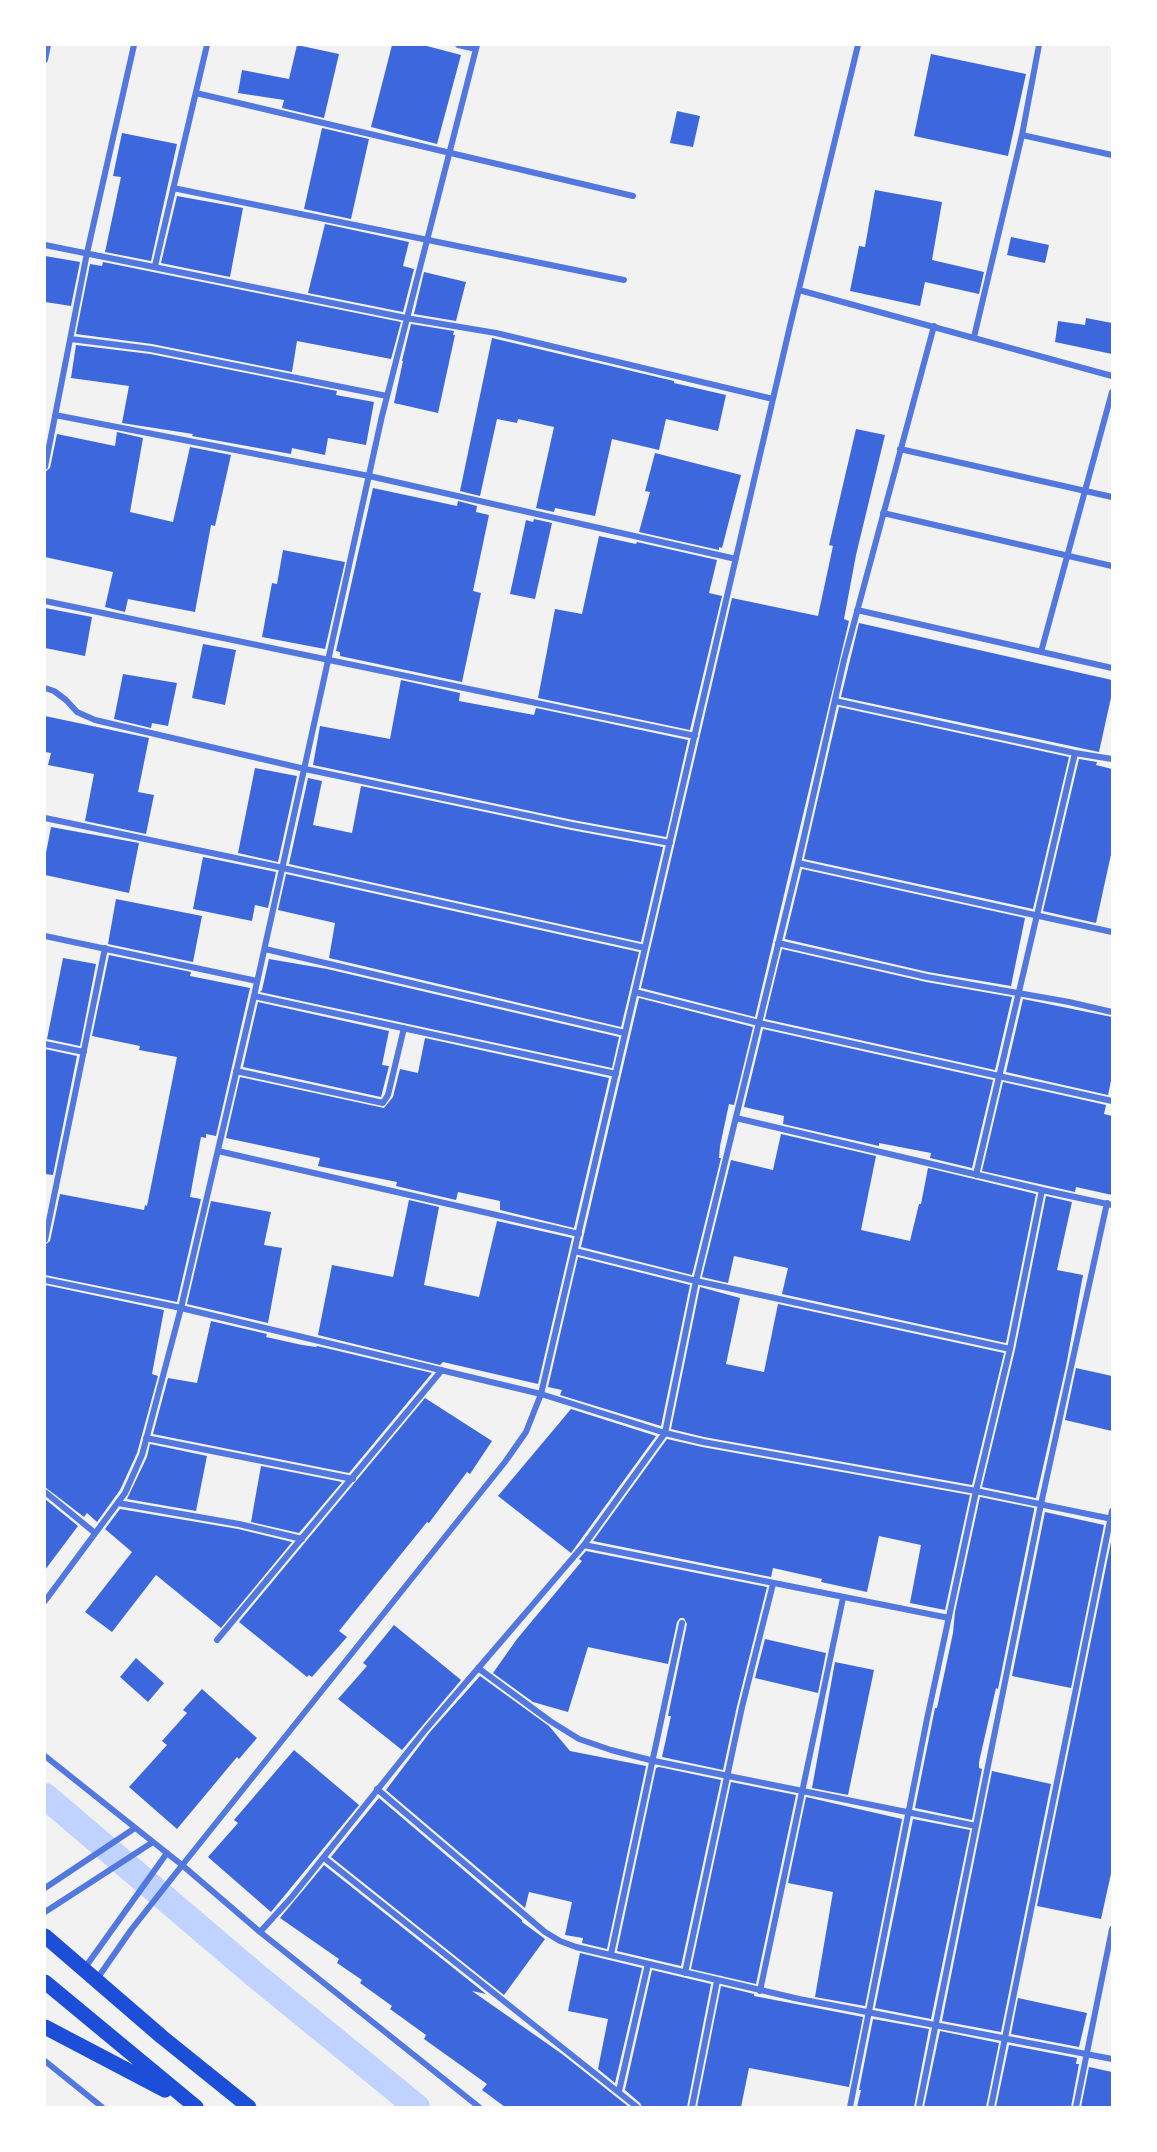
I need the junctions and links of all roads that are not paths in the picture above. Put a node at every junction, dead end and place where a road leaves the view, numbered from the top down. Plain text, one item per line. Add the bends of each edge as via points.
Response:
1 (48, 45) edge
2 (134, 45) edge
3 (207, 45) edge
4 (458, 45) edge
5 (858, 45) edge
6 (1039, 45) edge
7 (476, 47) edge
8 (45, 60) edge
9 (196, 93) junction
10 (1022, 135) junction
11 (449, 153) junction
12 (1112, 155) edge
13 (173, 188) junction
14 (633, 196) dead end
15 (428, 239) junction
16 (45, 245) edge
17 (87, 253) junction
18 (155, 266) junction
19 (624, 280) dead end
20 (800, 290) junction
21 (406, 318) junction
22 (934, 326) junction
23 (974, 337) junction
24 (71, 339) junction
25 (1112, 376) edge
26 (1112, 392) edge
27 (387, 396) junction
28 (773, 399) junction
29 (55, 415) junction
30 (900, 449) junction
31 (45, 467) edge
32 (369, 476) junction
33 (1085, 491) junction
34 (1112, 497) edge
35 (883, 513) junction
36 (1067, 556) junction
37 (736, 559) junction
38 (1112, 566) edge
39 (45, 601) edge
40 (857, 610) junction
41 (1041, 652) junction
42 (329, 661) junction
43 (1112, 668) edge
44 (45, 688) edge
45 (835, 701) junction
46 (695, 736) junction
47 (1075, 753) junction
48 (1112, 759) edge
49 (305, 769) junction
50 (45, 819) edge
51 (670, 843) junction
52 (798, 864) junction
53 (283, 868) junction
54 (1037, 915) junction
55 (1112, 932) edge
56 (45, 936) edge
57 (778, 943) junction
58 (105, 948) junction
59 (645, 948) junction
60 (265, 949) junction
61 (257, 981) junction
62 (635, 992) junction
63 (1018, 994) junction
64 (254, 996) junction
65 (1112, 1012) edge
66 (759, 1023) junction
67 (404, 1028) junction
68 (625, 1033) junction
69 (45, 1044) edge
70 (84, 1052) junction
71 (236, 1071) junction
72 (616, 1074) junction
73 (999, 1076) junction
74 (1112, 1101) edge
75 (736, 1118) junction
76 (218, 1151) junction
77 (976, 1174) junction
78 (1042, 1190) junction
79 (1109, 1204) edge
80 (579, 1234) junction
81 (45, 1240) edge
82 (575, 1251) junction
83 (45, 1280) edge
84 (696, 1281) junction
85 (181, 1308) junction
86 (1010, 1349) junction
87 (442, 1370) junction
88 (542, 1394) junction
89 (665, 1433) junction
90 (146, 1438) junction
91 (353, 1479) junction
92 (976, 1491) junction
93 (45, 1492) edge
94 (118, 1503) junction
95 (1041, 1504) junction
96 (1111, 1516) edge
97 (95, 1533) junction
98 (302, 1539) junction
99 (584, 1545) junction
100 (773, 1584) junction
101 (843, 1598) junction
102 (45, 1601) edge
103 (949, 1618) junction
104 (682, 1623) dead end
105 (218, 1640) dead end
106 (478, 1668) junction
107 (45, 1756) edge
108 (654, 1761) junction
109 (728, 1776) junction
110 (377, 1789) junction
111 (801, 1790) junction
112 (908, 1812) junction
113 (976, 1826) junction
114 (135, 1828) junction
115 (153, 1842) junction
116 (167, 1853) junction
117 (324, 1858) junction
118 (182, 1865) junction
119 (45, 1888) edge
120 (45, 1912) edge
121 (1112, 1929) edge
122 (260, 1932) junction
123 (45, 1936) edge
124 (611, 1954) junction
125 (648, 1964) junction
126 (84, 1969) junction
127 (685, 1973) junction
128 (97, 1979) junction
129 (717, 1981) junction
130 (45, 1982) edge
131 (760, 1991) junction
132 (869, 2013) junction
133 (935, 2025) junction
134 (45, 2027) edge
135 (1006, 2039) junction
136 (1087, 2055) junction
137 (1112, 2059) edge
138 (47, 2063) edge
139 (45, 2073) edge
140 (619, 2091) junction
141 (194, 2105) edge
142 (102, 2107) edge
143 (249, 2107) edge
144 (479, 2107) edge
145 (637, 2107) edge
146 (692, 2107) edge
147 (850, 2107) edge
148 (919, 2107) edge
149 (991, 2107) edge
150 (1076, 2107) edge

1 - 8 street
2 - 17 street
3 - 9 street
4 - 7 street
5 - 20 street
6 - 10 street
7 - 11 street
9 - 11 street
9 - 13 street
10 - 12 street
10 - 23 street
11 - 14 street
11 - 15 street
13 - 15 street
13 - 18 street
15 - 19 street
15 - 21 street
16 - 17 street
17 - 18 street
17 - 24 street
18 - 21 street
20 - 22 street
20 - 28 street
21 - 27 street
21 - 28 street via 496,333
22 - 23 street
22 - 30 street
23 - 25 street
24 - 27 street via 151,349
24 - 29 street
26 - 33 street
27 - 32 street
28 - 37 street
29 - 31 street
29 - 32 street
30 - 33 street
30 - 35 street
32 - 37 street
32 - 42 street
33 - 34 street
33 - 36 street
35 - 36 street
35 - 40 street
36 - 38 street
36 - 41 street
37 - 46 street
39 - 42 street
40 - 41 street
40 - 45 street
41 - 43 street
42 - 46 street
42 - 49 street
44 - 49 street via 95,720
45 - 47 street
45 - 52 street
46 - 51 street
47 - 48 street
47 - 54 street
49 - 51 street
49 - 53 street
50 - 53 street
51 - 59 street
52 - 54 street
52 - 57 street
53 - 59 street
53 - 60 street
54 - 55 street
54 - 63 street
56 - 58 street
57 - 63 street
57 - 66 street
58 - 61 street
58 - 70 street
59 - 62 street
60 - 61 street
60 - 68 street
61 - 64 street
62 - 66 street
62 - 68 street
63 - 65 street
63 - 73 street
64 - 67 street
64 - 71 street
66 - 73 street
66 - 75 street
67 - 71 street via 383,1103
67 - 72 street
68 - 72 street
69 - 70 street
70 - 81 street
71 - 76 street
72 - 80 street
73 - 74 street
73 - 77 street
75 - 77 street
75 - 84 street
76 - 80 street
76 - 85 street
77 - 78 street
78 - 79 street
78 - 86 street
79 - 95 street
80 - 82 street
82 - 84 street
82 - 88 street
83 - 85 street
84 - 86 street
84 - 89 street
85 - 87 street
85 - 90 street
86 - 92 street
87 - 88 street
87 - 91 street
88 - 89 street
88 - 118 street via 526,1431 505,1462
89 - 92 street
89 - 99 street
90 - 91 street
90 - 94 street via 142,1455
91 - 98 street
92 - 95 street
92 - 103 street
93 - 97 street
94 - 97 street
94 - 98 street
95 - 96 street
95 - 113 street
96 - 135 street
97 - 102 street
98 - 105 street
99 - 100 street
99 - 106 street
100 - 101 street
100 - 109 street
101 - 103 street
101 - 111 street
103 - 112 street
104 - 108 street
106 - 108 street via 579,1739
106 - 110 street
107 - 114 street
108 - 109 street
108 - 124 street
109 - 111 street
109 - 127 street
110 - 117 street
110 - 124 street via 545,1932 576,1947
111 - 112 street
111 - 131 street
112 - 113 street
112 - 132 street
113 - 133 street
114 - 115 street
114 - 119 street
115 - 116 street
115 - 120 street
116 - 118 street
116 - 126 street
117 - 122 street
117 - 140 street
118 - 122 street
118 - 128 street
121 - 136 street
122 - 144 street
123 - 126 main road
124 - 125 street
125 - 127 street
125 - 140 street
126 - 128 main road
127 - 129 street
128 - 143 main road
129 - 131 street
129 - 146 street
130 - 141 main road
131 - 132 street
132 - 133 street
132 - 147 street
133 - 135 street
133 - 148 street
134 - 141 main road
135 - 136 street
135 - 149 street
136 - 137 street
136 - 150 street
138 - 139 street
138 - 142 street
140 - 145 street

